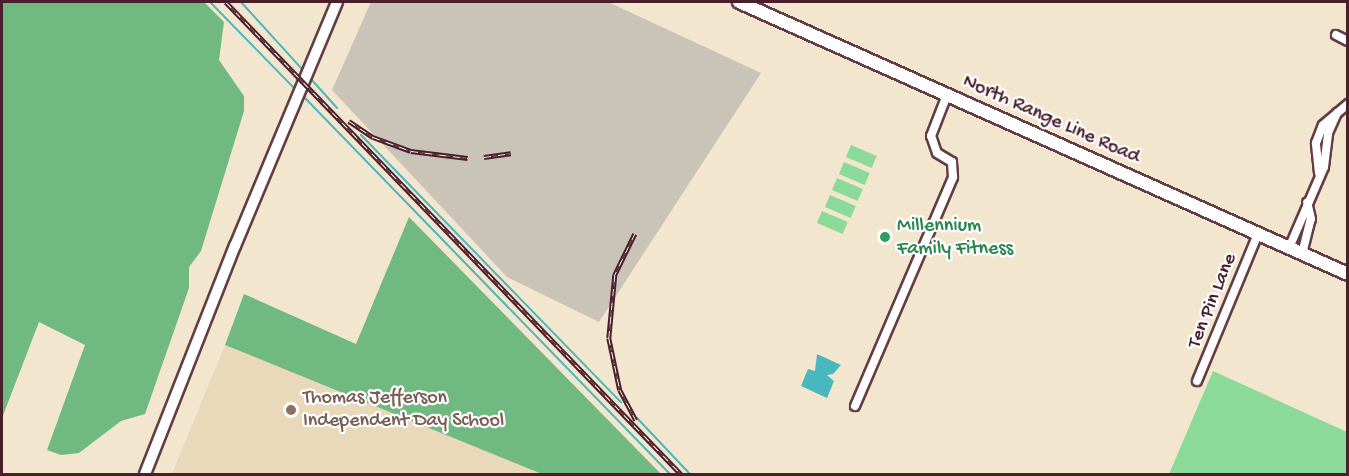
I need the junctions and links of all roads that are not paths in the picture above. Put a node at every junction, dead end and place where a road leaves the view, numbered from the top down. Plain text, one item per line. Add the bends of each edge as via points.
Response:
1 (337, 2) edge
2 (739, 2) edge
3 (1336, 35) dead end
4 (1347, 41) edge
5 (947, 95) junction
6 (1347, 104) edge
7 (1307, 202) junction
8 (1258, 234) junction
9 (1289, 248) junction
10 (1302, 254) junction
11 (1347, 274) edge
12 (1197, 381) dead end
13 (855, 406) dead end
14 (145, 474) edge

1 - 14 main road
2 - 5 main road, North Range Line Road
3 - 4 street
5 - 8 main road, North Range Line Road
5 - 13 street via 931,136 937,153 952,162 953,177
6 - 7 street via 1323,125 1319,134 1318,173
7 - 9 street
7 - 10 street via 1311,219
8 - 9 main road, North Range Line Road
8 - 12 street, Ten Pin Lane
9 - 10 main road, North Range Line Road
10 - 11 main road, North Range Line Road

